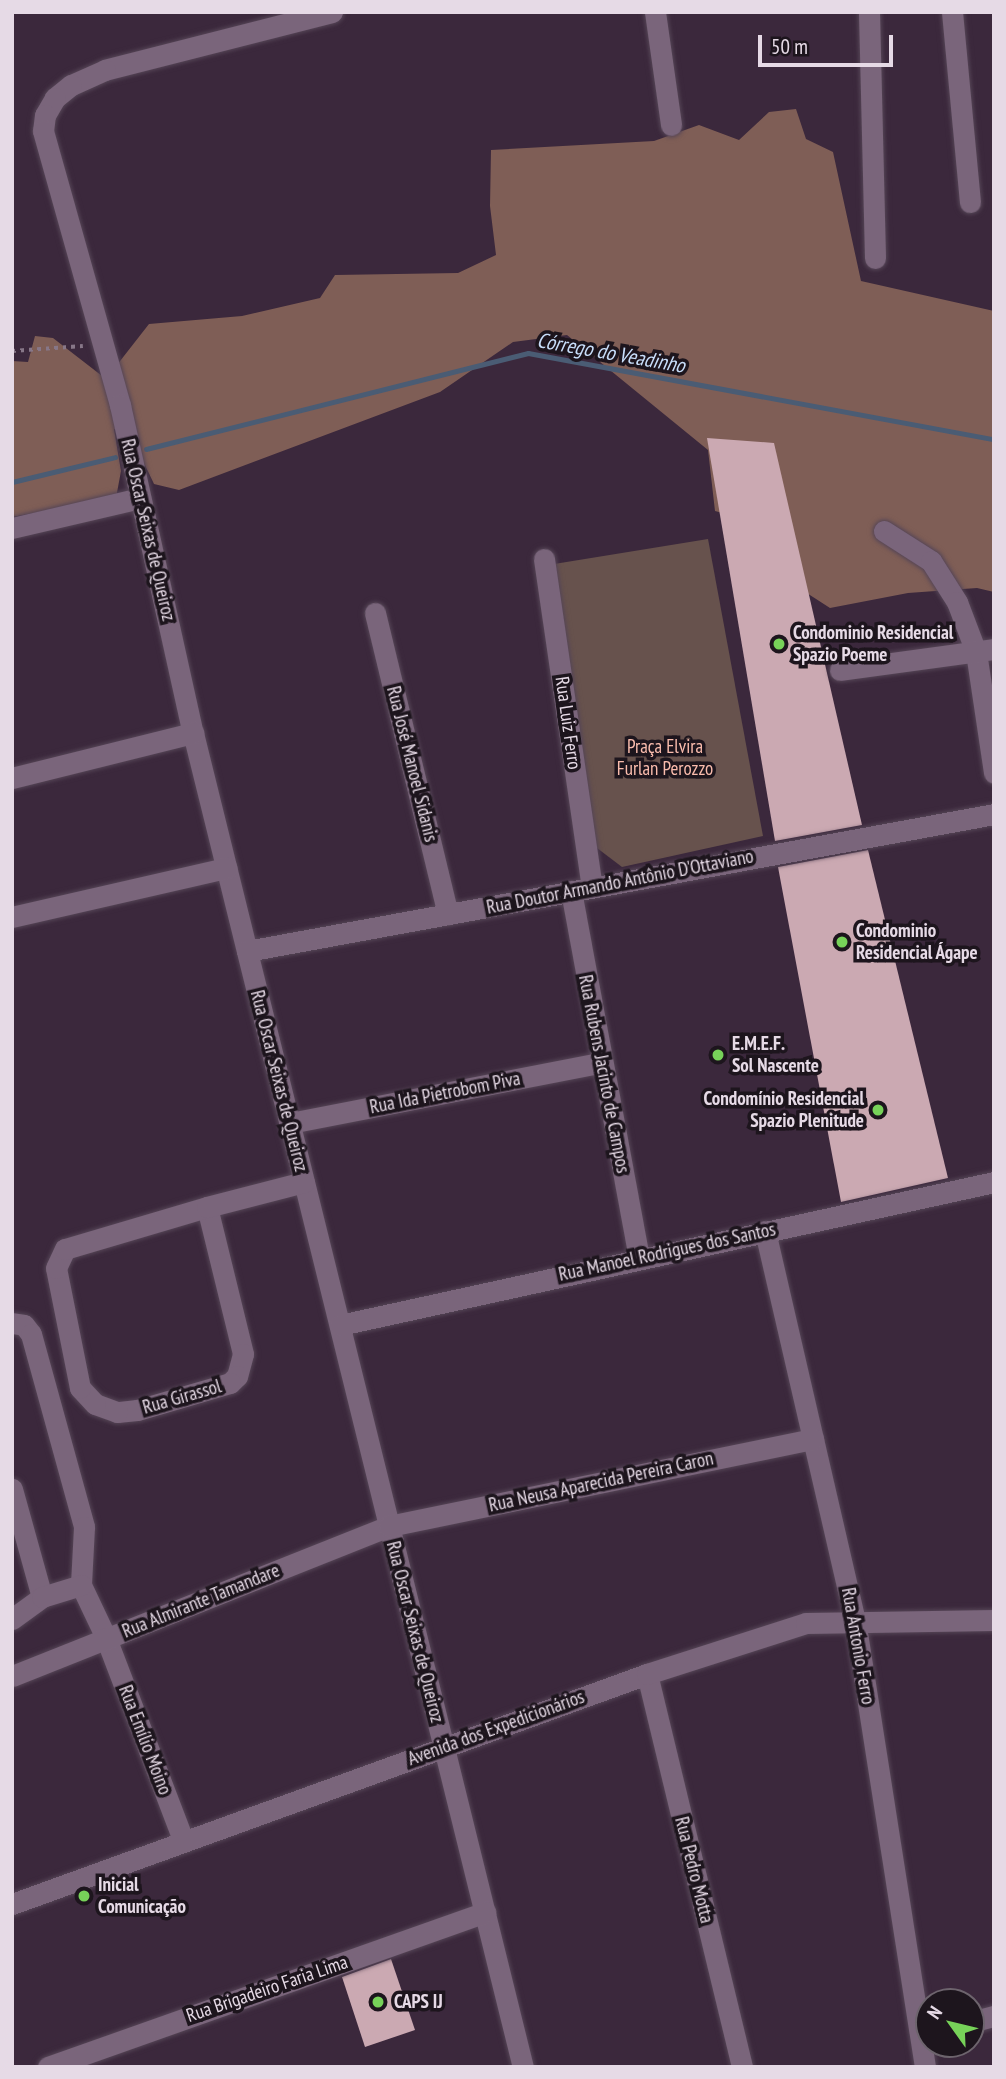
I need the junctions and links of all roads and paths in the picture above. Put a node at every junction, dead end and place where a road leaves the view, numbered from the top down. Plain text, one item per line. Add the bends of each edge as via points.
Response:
1 (332, 12) edge
2 (655, 12) edge
3 (869, 12) edge
4 (952, 12) edge
5 (671, 125) dead end
6 (971, 202) dead end
7 (875, 258) dead end
8 (101, 345) junction
9 (12, 351) edge
10 (140, 498) junction
11 (12, 528) edge
12 (884, 531) dead end
13 (544, 559) dead end
14 (375, 613) dead end
15 (985, 650) edge
16 (840, 670) dead end
17 (193, 733) junction
18 (994, 773) edge
19 (12, 778) edge
20 (994, 814) edge
21 (226, 868) junction
22 (581, 889) junction
23 (448, 914) junction
24 (12, 917) edge
25 (247, 951) junction
26 (600, 1063) junction
27 (290, 1123) junction
28 (304, 1182) junction
29 (994, 1182) edge
30 (207, 1207) junction
31 (765, 1231) junction
32 (639, 1257) junction
33 (12, 1323) edge
34 (340, 1325) junction
35 (813, 1439) junction
36 (12, 1489) edge
37 (389, 1526) junction
38 (81, 1585) junction
39 (42, 1597) junction
40 (12, 1619) edge
41 (855, 1620) junction
42 (994, 1620) edge
43 (106, 1638) junction
44 (647, 1674) junction
45 (12, 1676) edge
46 (444, 1747) junction
47 (184, 1842) junction
48 (12, 1904) edge
49 (485, 1912) junction
50 (916, 1988) edge
51 (48, 2067) edge
52 (523, 2067) edge
53 (742, 2067) edge

1 - 8 street, Rua Oscar Seixas de Queiroz via 105,70 71,85 55,98 45,115 43,131
2 - 5 street
3 - 7 street
4 - 6 street
8 - 9 path
8 - 10 street, Rua Oscar Seixas de Queiroz
10 - 11 street
10 - 17 street, Rua Oscar Seixas de Queiroz
12 - 15 street via 931,561
13 - 22 street, Rua Luiz Ferro
14 - 23 street, Rua José Manoel Sidanis
15 - 16 street
15 - 18 street
17 - 19 street
17 - 21 street, Rua Oscar Seixas de Queiroz
20 - 22 street, Rua Doutor Armando Antônio D'Ottaviano
21 - 24 street
21 - 25 street, Rua Oscar Seixas de Queiroz
22 - 23 street, Rua Doutor Armando Antônio D'Ottaviano
22 - 26 street, Rua Rubens Jacinto de Campos
23 - 25 street, Rua Doutor Armando Antônio D'Ottaviano
25 - 27 street, Rua Oscar Seixas de Queiroz
26 - 27 street, Rua Ida Pietrobom Piva
26 - 32 street, Rua Rubens Jacinto de Campos
27 - 28 street, Rua Oscar Seixas de Queiroz
28 - 30 street, Rua Girassol
28 - 34 street, Rua Oscar Seixas de Queiroz
29 - 31 street, Rua Manoel Rodrigues dos Santos
30 - 30 street, Rua Girassol via 73,1245 60,1257 56,1268 80,1388 95,1404 117,1412 137,1410 230,1383 237,1376 243,1354
31 - 32 street, Rua Manoel Rodrigues dos Santos
31 - 35 street, Rua Antonio Ferro
32 - 34 street, Rua Manoel Rodrigues dos Santos
33 - 38 street via 24,1325 31,1334 84,1527
34 - 37 street, Rua Oscar Seixas de Queiroz
35 - 37 street, Rua Neusa Aparecida Pereira Caron
35 - 41 street, Rua Antonio Ferro
36 - 39 street
37 - 43 street, Rua Almirante Tamandare
37 - 46 street, Rua Oscar Seixas de Queiroz
38 - 39 street
38 - 43 street, Rua Emílio Moino
39 - 40 street
41 - 42 street, Avenida dos Expedicionários
41 - 44 street, Avenida dos Expedicionários via 806,1623
41 - 50 street, Rua Antonio Ferro
43 - 45 street, Rua Almirante Tamandare
43 - 47 street, Rua Emílio Moino
44 - 46 street, Avenida dos Expedicionários
44 - 53 street, Rua Pedro Motta
46 - 47 street, Avenida dos Expedicionários
46 - 49 street, Rua Oscar Seixas de Queiroz
47 - 48 street, Avenida dos Expedicionários
49 - 51 street, Rua Brigadeiro Faria Lima
49 - 52 street, Rua Oscar Seixas de Queiroz

